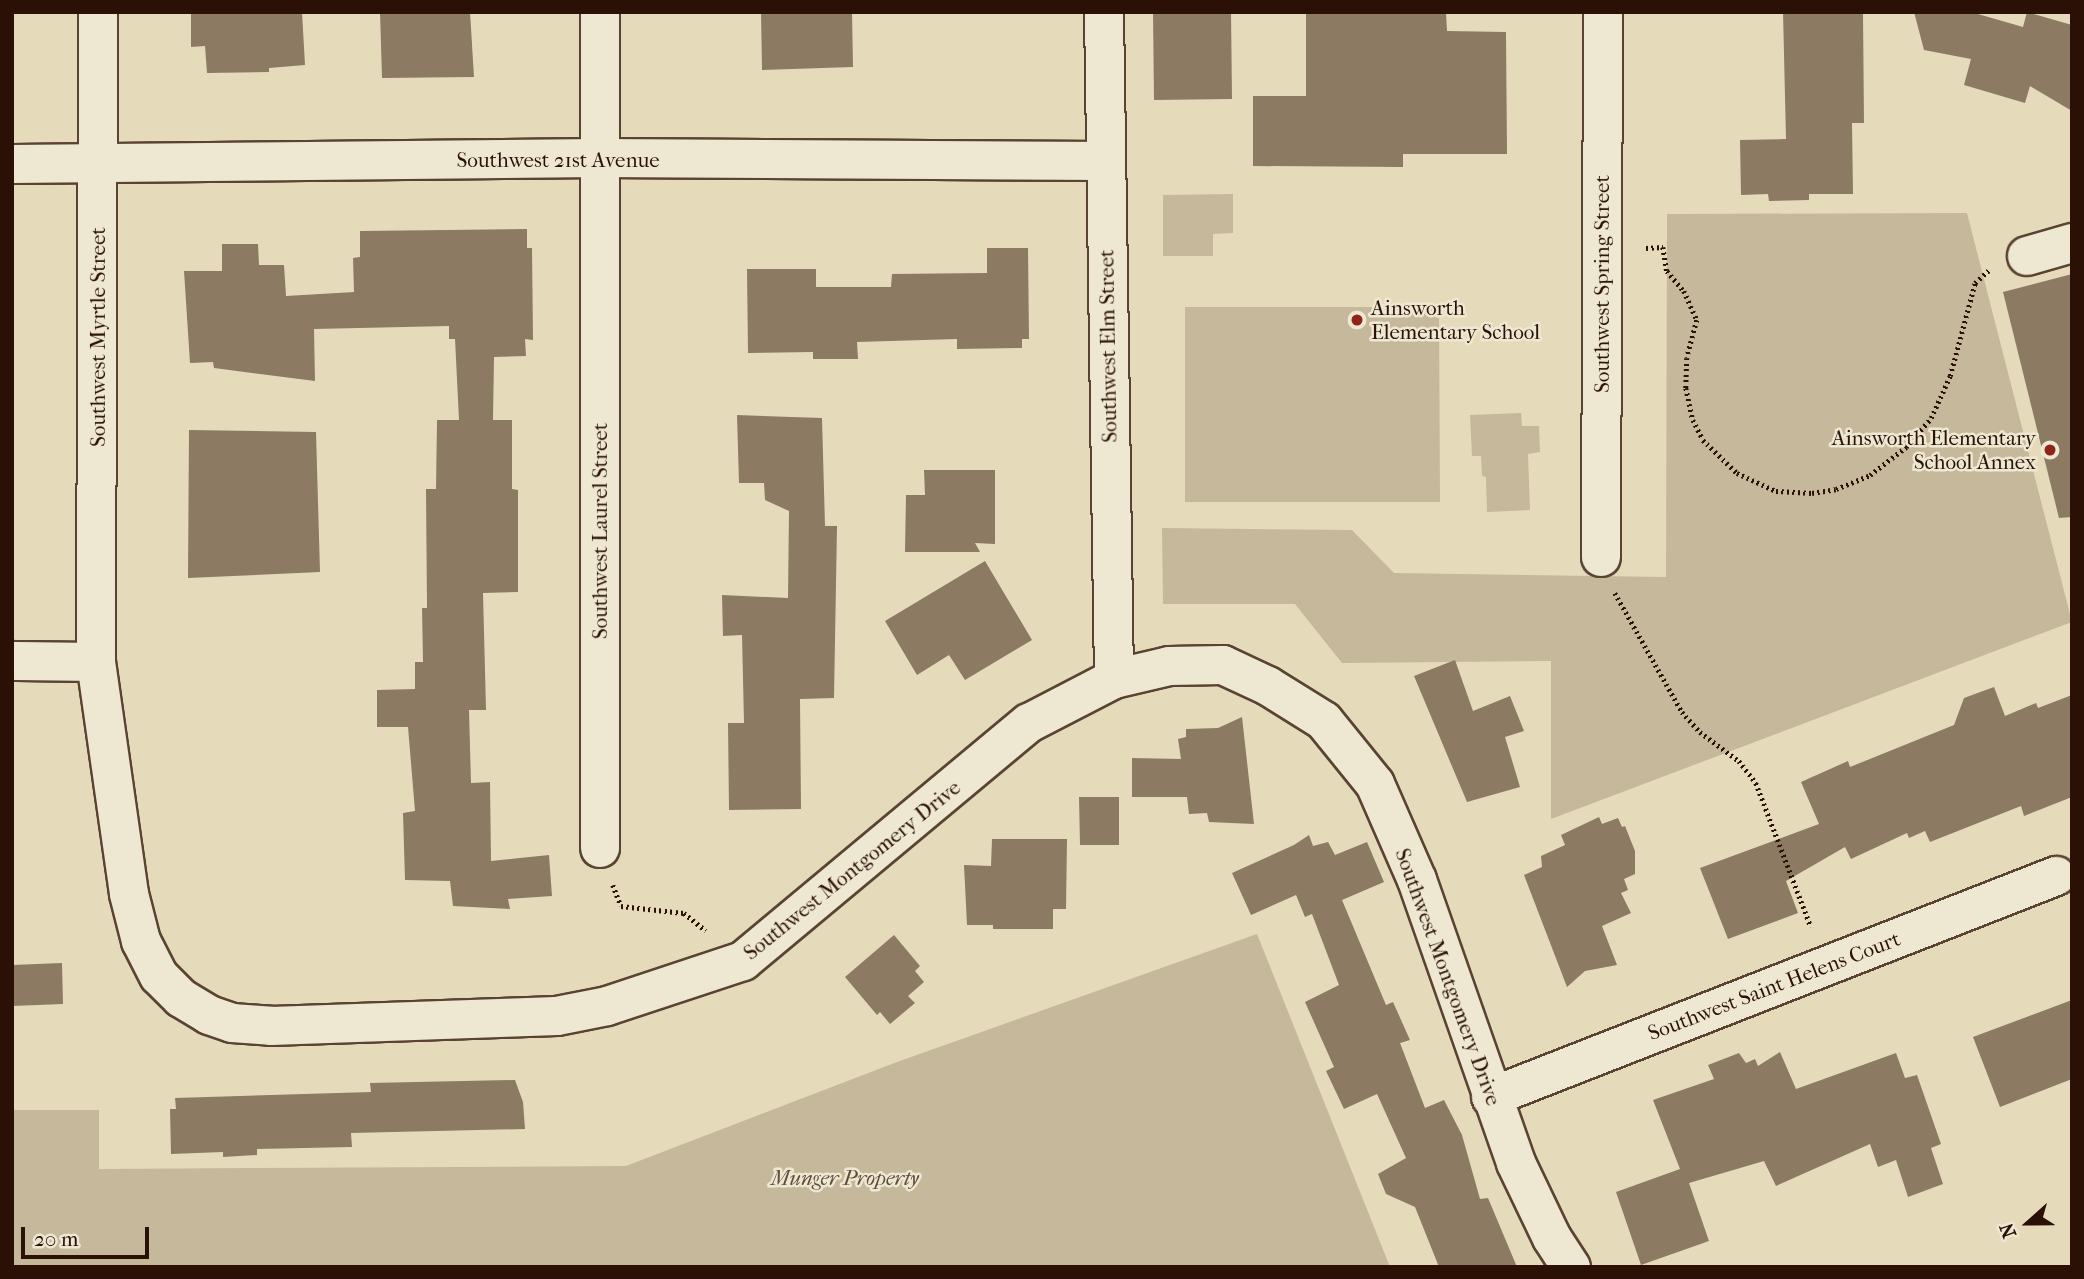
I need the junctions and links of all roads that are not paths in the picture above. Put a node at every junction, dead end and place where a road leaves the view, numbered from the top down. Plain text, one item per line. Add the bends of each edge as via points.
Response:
1 (98, 12) edge
2 (600, 12) edge
3 (1104, 12) edge
4 (1603, 12) edge
5 (600, 159) junction
6 (1104, 161) junction
7 (12, 164) edge
8 (99, 165) junction
9 (2072, 243) edge
10 (2027, 256) road end
11 (1607, 573) road end
12 (12, 661) edge
13 (96, 662) junction
14 (1114, 679) junction
15 (600, 848) road end
16 (2056, 876) dead end
17 (1491, 1097) junction
18 (1570, 1267) edge

1 - 8 street, Southwest Myrtle Street
2 - 5 street, Southwest Laurel Street
3 - 6 street, Southwest Elm Street
4 - 11 street, Southwest Spring Street
5 - 6 street, Southwest 21st Avenue
5 - 8 street, Southwest 21st Avenue
5 - 15 street, Southwest Laurel Street
6 - 14 street, Southwest Elm Street
7 - 8 street, Southwest 21st Avenue
8 - 13 street, Southwest Myrtle Street
9 - 10 street
12 - 13 street
13 - 14 street, Southwest Montgomery Drive via 129,894 141,941 159,976 181,998 232,1023 271,1026 557,1016 607,1006 743,961 1029,723
14 - 17 street, Southwest Montgomery Drive via 1169,666 1223,665 1324,721 1374,784 1412,868
16 - 17 street, Southwest Saint Helens Court
17 - 18 street, Southwest Montgomery Drive via 1516,1163

